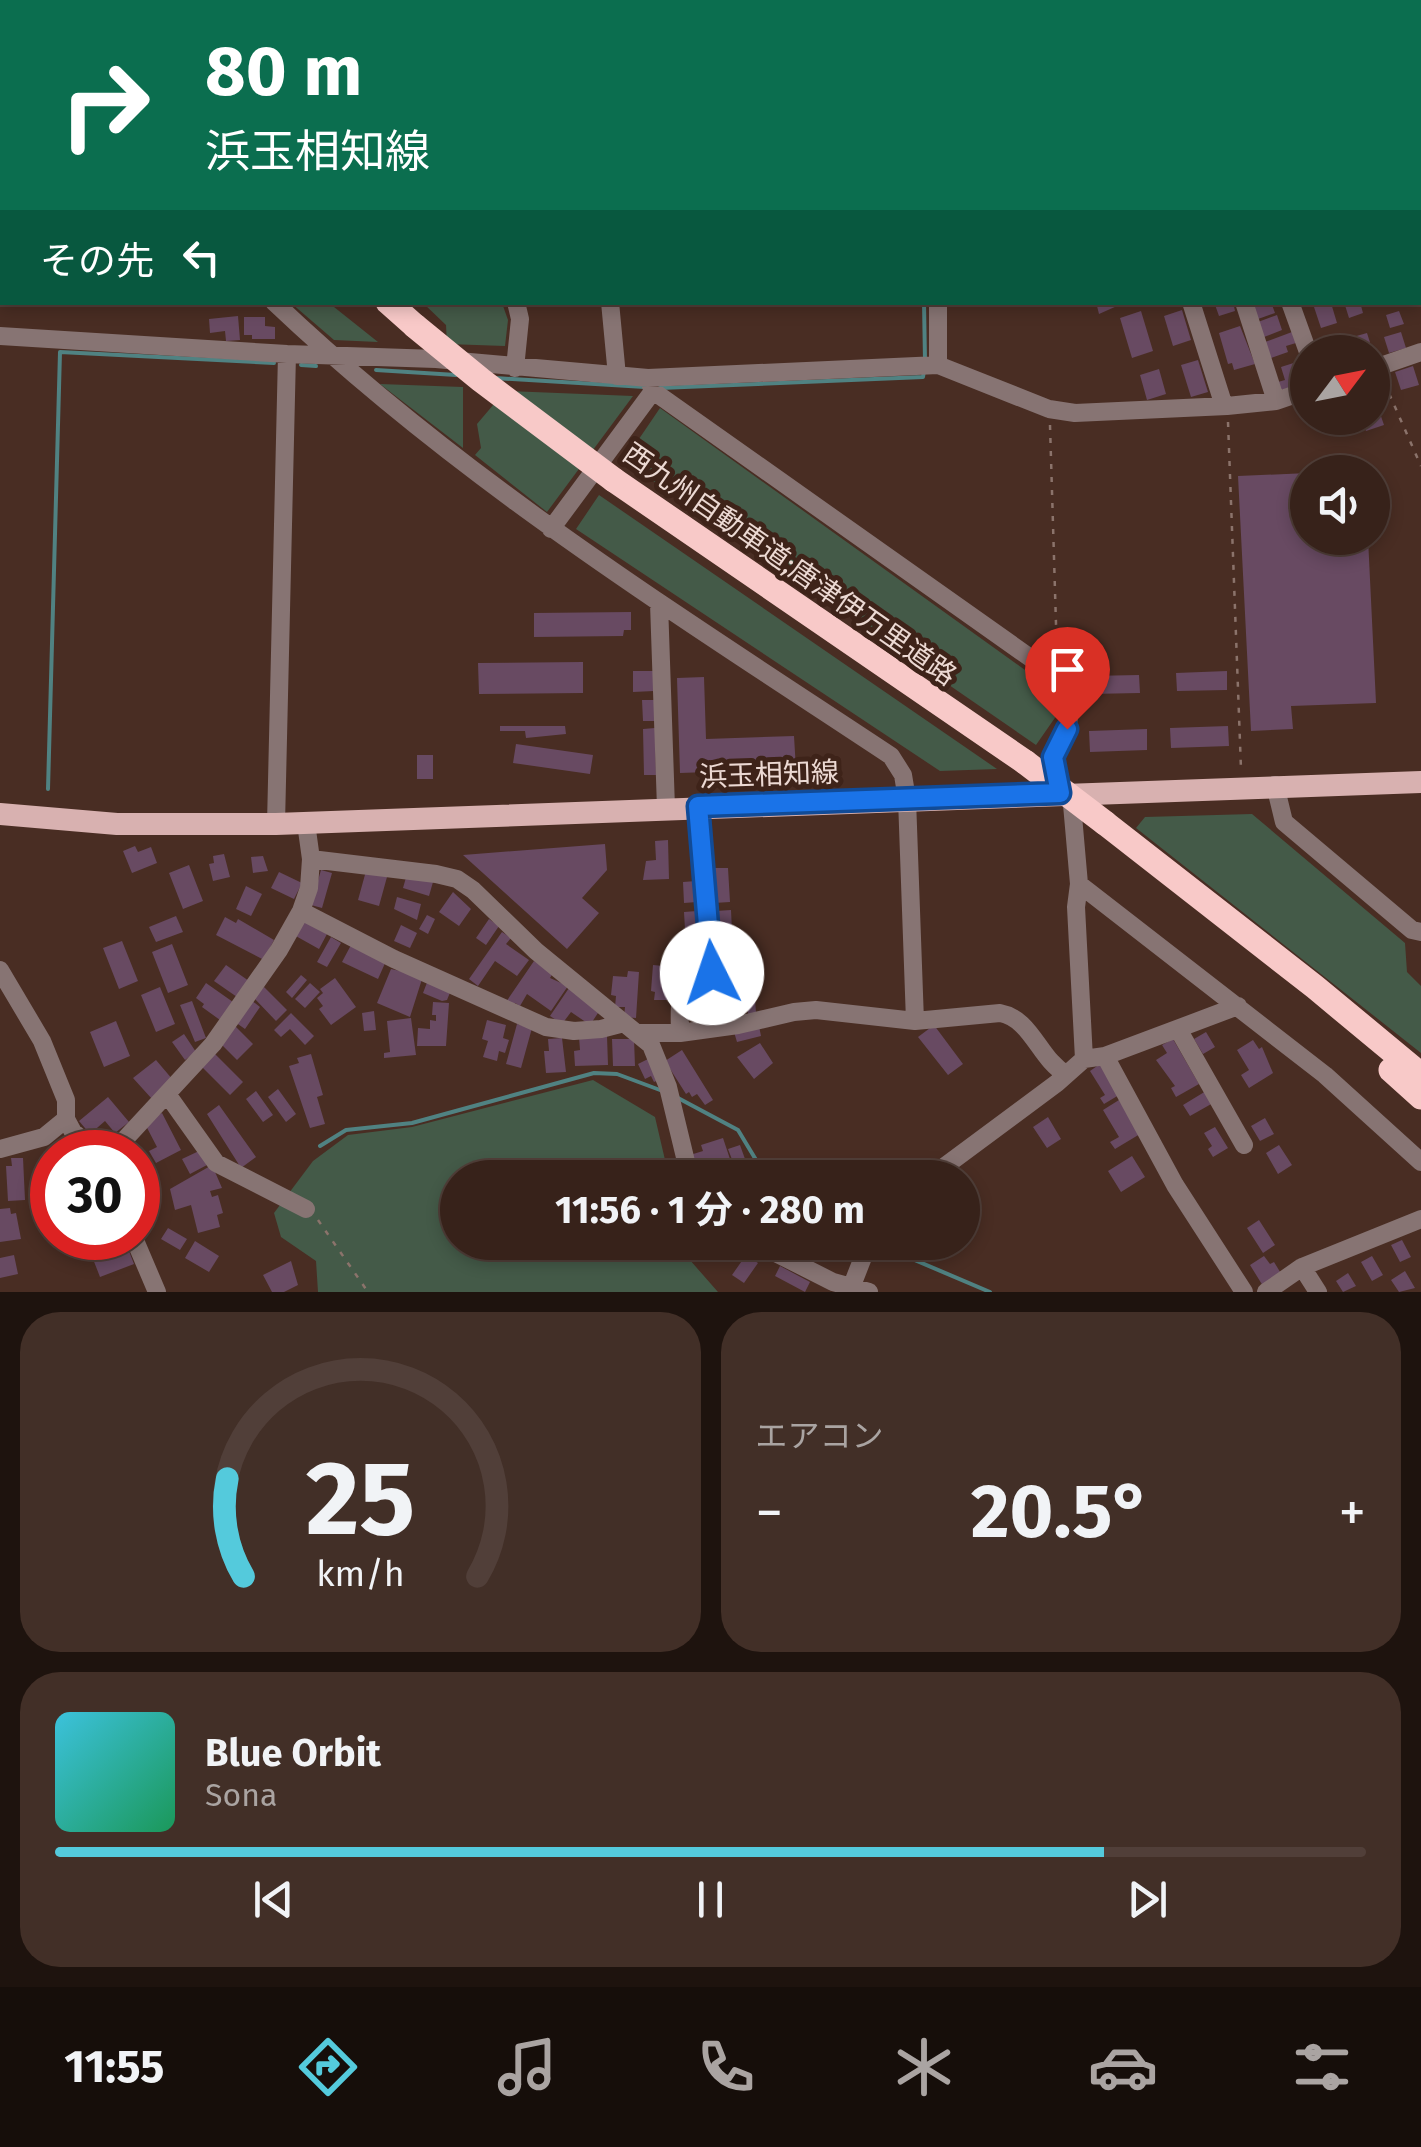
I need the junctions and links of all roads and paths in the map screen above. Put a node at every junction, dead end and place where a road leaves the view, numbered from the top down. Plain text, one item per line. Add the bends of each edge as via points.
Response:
1 (277, 305) edge
2 (391, 305) edge
3 (517, 305) edge
4 (610, 305) edge
5 (938, 305) edge
6 (1192, 305) edge
7 (1245, 305) edge
8 (1291, 305) edge
9 (1302, 335) edge
10 (0, 336) edge
11 (1421, 352) edge
12 (288, 354) junction
13 (328, 354) junction
14 (1390, 363) edge
15 (930, 365) junction
16 (515, 368) junction
17 (617, 376) junction
18 (651, 384) junction
19 (1290, 396) edge
20 (1390, 400) edge
21 (1276, 401) junction
22 (1226, 406) junction
23 (1049, 409) junction
24 (1421, 466) edge
25 (551, 529) junction
26 (659, 602) junction
27 (1056, 676) junction
28 (1421, 782) edge
29 (1275, 785) junction
30 (1242, 786) junction
31 (1066, 792) junction
32 (906, 800) junction
33 (698, 806) junction
34 (666, 808) junction
35 (0, 814) edge
36 (306, 823) junction
37 (276, 824) junction
38 (311, 859) junction
39 (1162, 868) junction
40 (1080, 884) junction
41 (301, 912) junction
42 (1421, 932) edge
43 (0, 970) edge
44 (1238, 1006) junction
45 (915, 1021) junction
46 (631, 1028) junction
47 (1178, 1029) junction
48 (680, 1032) junction
49 (1105, 1056) junction
50 (1084, 1059) junction
51 (1066, 1074) junction
52 (1421, 1074) edge
53 (167, 1094) junction
54 (1421, 1097) edge
55 (66, 1119) junction
56 (72, 1130) edge
57 (131, 1130) edge
58 (1244, 1145) dead end
59 (0, 1149) edge
60 (686, 1160) edge
61 (953, 1160) edge
62 (1421, 1162) edge
63 (306, 1208) joint
64 (1421, 1219) edge
65 (144, 1260) edge
66 (794, 1260) edge
67 (865, 1260) edge
68 (1302, 1267) junction
69 (860, 1290) edge
70 (158, 1292) edge
71 (368, 1292) edge
72 (1244, 1292) edge
73 (1266, 1292) edge
74 (1318, 1292) edge

1 - 13 street
2 - 39 highway, 西九州自動車道;唐津伊万里道路, bridge via 614,480 1024,762
3 - 16 street
4 - 17 street
5 - 15 street
6 - 22 street
7 - 21 street
8 - 9 street
10 - 12 street
11 - 14 street
12 - 13 street
12 - 37 street
13 - 16 street
13 - 25 street
15 - 18 street
15 - 23 street
16 - 17 street
17 - 18 street
18 - 25 street
18 - 27 street
19 - 21 street
20 - 24 path
21 - 22 street
22 - 23 street
22 - 30 path
23 - 27 path
25 - 26 street
26 - 32 street via 892,756
26 - 34 street
27 - 31 street via 1070,711 1053,757
28 - 29 main road, 浜玉相知線
29 - 30 main road, 浜玉相知線
29 - 42 street via 1284,822
30 - 31 main road, 浜玉相知線
31 - 32 main road, 浜玉相知線
31 - 40 street
32 - 33 main road, 浜玉相知線
32 - 45 street
33 - 34 main road, 浜玉相知線
33 - 48 street via 712,973 682,992
34 - 36 main road, 浜玉相知線
35 - 37 main road, 浜玉相知線 via 117,824
36 - 37 main road, 浜玉相知線
36 - 38 street
38 - 41 street
38 - 46 street via 457,879
39 - 52 highway, 西九州自動車道;唐津伊万里道路
39 - 54 highway, 西九州自動車道;唐津伊万里道路
40 - 44 street
40 - 50 street
41 - 46 street via 546,1028
41 - 53 street via 213,1044
43 - 55 street via 42,1040 66,1100
44 - 47 street
44 - 62 street
45 - 48 street via 816,1010
45 - 51 street via 1012,1016
46 - 48 street
46 - 60 street via 656,1054
47 - 49 street
47 - 58 street
49 - 50 street
49 - 72 street via 1175,1185
50 - 51 street
51 - 61 street
53 - 57 street
53 - 63 street via 216,1162
55 - 56 street
55 - 59 street via 44,1137
63 - 71 path
64 - 68 street
65 - 70 street
66 - 69 street
67 - 69 street
68 - 73 street
68 - 74 street

